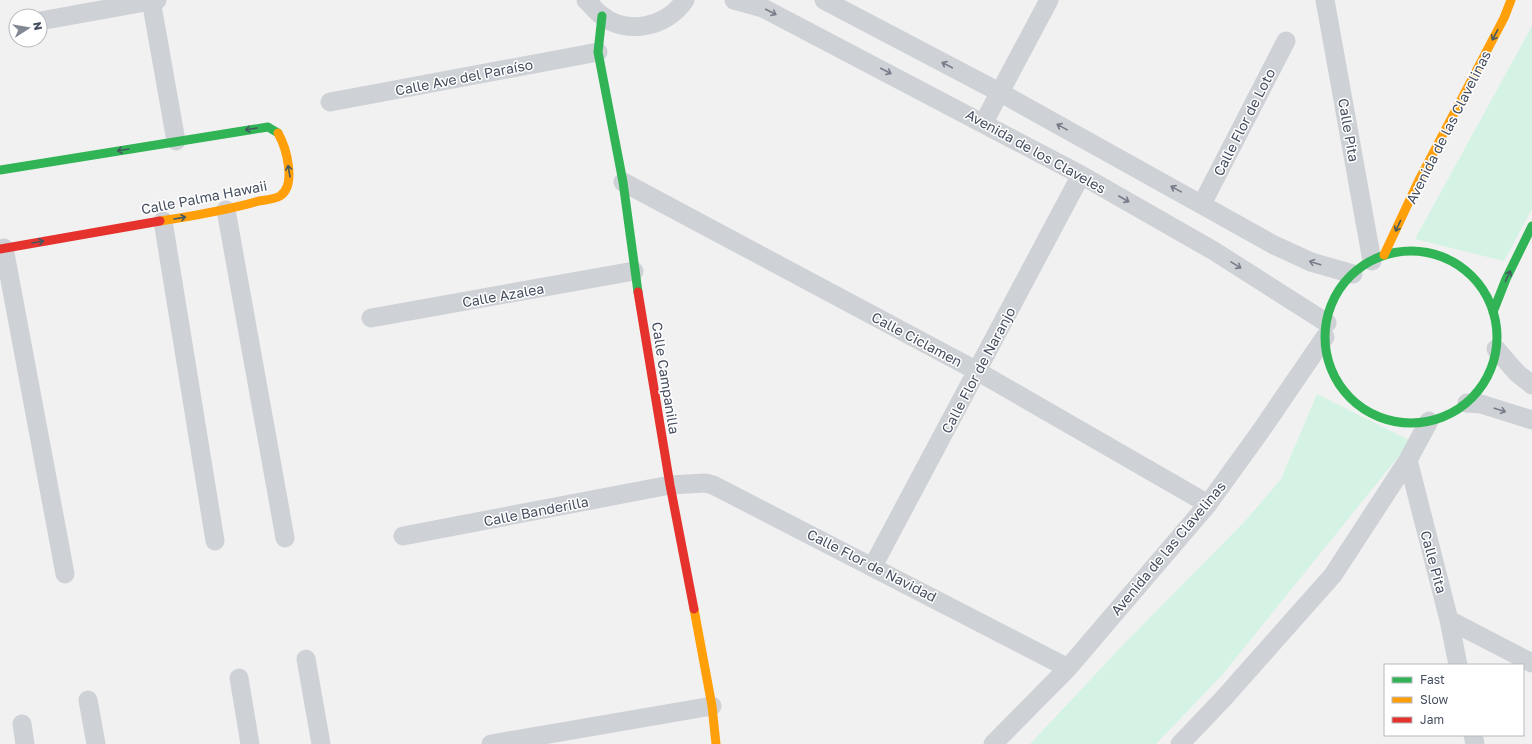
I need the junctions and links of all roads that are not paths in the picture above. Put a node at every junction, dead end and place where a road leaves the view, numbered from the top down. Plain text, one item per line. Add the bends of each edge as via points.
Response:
1 (153, 0) edge
2 (586, 0) edge
3 (685, 0) edge
4 (734, 0) edge
5 (824, 0) edge
6 (1049, 0) edge
7 (1325, 0) edge
8 (1512, 0) edge
9 (602, 16) junction
10 (48, 20) edge
11 (1286, 41) dead end
12 (598, 52) junction
13 (1001, 93) junction
14 (330, 102) dead end
15 (984, 122) junction
16 (176, 141) junction
17 (0, 170) edge
18 (1081, 175) junction
19 (623, 182) junction
20 (1202, 204) junction
21 (226, 210) junction
22 (163, 221) junction
23 (1532, 226) edge
24 (2, 248) edge
25 (1378, 258) junction
26 (634, 271) junction
27 (1352, 274) junction
28 (1493, 312) junction
29 (371, 318) dead end
30 (1326, 330) junction
31 (1496, 349) junction
32 (977, 371) junction
33 (1532, 385) edge
34 (1467, 403) junction
35 (1532, 420) edge
36 (1429, 422) junction
37 (1408, 460) junction
38 (670, 485) junction
39 (1208, 504) junction
40 (403, 536) dead end
41 (285, 538) dead end
42 (215, 541) dead end
43 (874, 566) junction
44 (65, 574) dead end
45 (1449, 620) junction
46 (306, 659) dead end
47 (1458, 664) edge
48 (1532, 664) edge
49 (1068, 668) junction
50 (238, 678) dead end
51 (88, 700) dead end
52 (712, 706) junction
53 (22, 724) dead end
54 (718, 743) edge
55 (25, 744) edge
56 (96, 744) edge
57 (250, 744) edge
58 (320, 744) edge
59 (490, 744) edge
60 (993, 744) edge
61 (1180, 744) edge

1 - 10 street
1 - 16 street
2 - 9 street
3 - 9 street via 680,8 662,21 642,27 621,25
4 -> 15 street, Avenida de los Claveles via 763,8
13 -> 5 street
6 - 13 street
7 - 25 street, Calle Pita
8 -> 25 street, Avenida de las Clavelinas
9 - 12 street, Calle Campanilla
11 - 20 street, Calle Flor de Loto
12 - 14 street, Calle Ave del Paraíso
12 - 19 street, Calle Campanilla
13 - 15 street
20 -> 13 street
15 - 18 street, Avenida de los Claveles
16 -> 17 street, Calle Palma Hawaii
21 -> 16 street, Calle Palma Hawaii via 280,196 287,188 290,178 283,141 277,131 268,127
18 -> 30 street, Avenida de los Claveles via 1214,251
18 - 32 street, Calle Flor de Naranjo
19 - 26 street, Calle Campanilla
19 - 32 street, Calle Ciclamen
27 -> 20 street via 1311,262 1280,248
22 -> 21 street, Calle Palma Hawaii
21 - 41 street
24 -> 22 street, Calle Palma Hawaii
22 - 42 street
28 -> 23 street
24 - 44 street
25 - 27 street
25 - 28 street via 1413,251 1442,257 1456,264 1479,284
26 - 29 street, Calle Azalea
26 - 38 street, Calle Campanilla
27 - 30 street via 1336,297
28 - 31 street
30 - 36 street via 1329,359 1334,375 1353,401 1374,414 1397,422
30 - 39 street, Avenida de las Clavelinas via 1260,432
31 - 33 street via 1516,373
31 - 34 street via 1486,379
32 - 39 street, Calle Ciclamen
32 - 43 street, Calle Flor de Naranjo
34 -> 35 street via 1481,404
34 - 36 street
36 - 37 street
37 - 45 street, Calle Pita
37 - 61 street via 1332,576
38 - 40 street, Calle Banderilla
38 - 43 street, Calle Flor de Navidad via 713,485
38 - 52 street, Calle Campanilla
39 - 49 street, Avenida de las Clavelinas
43 - 49 street, Calle Flor de Navidad
45 - 47 street, Calle Pita
45 - 48 street
46 - 58 street
49 - 60 street, Avenida de las Clavelinas
50 - 57 street
51 - 56 street
52 - 54 street, Calle Campanilla
52 - 59 street
53 - 55 street

